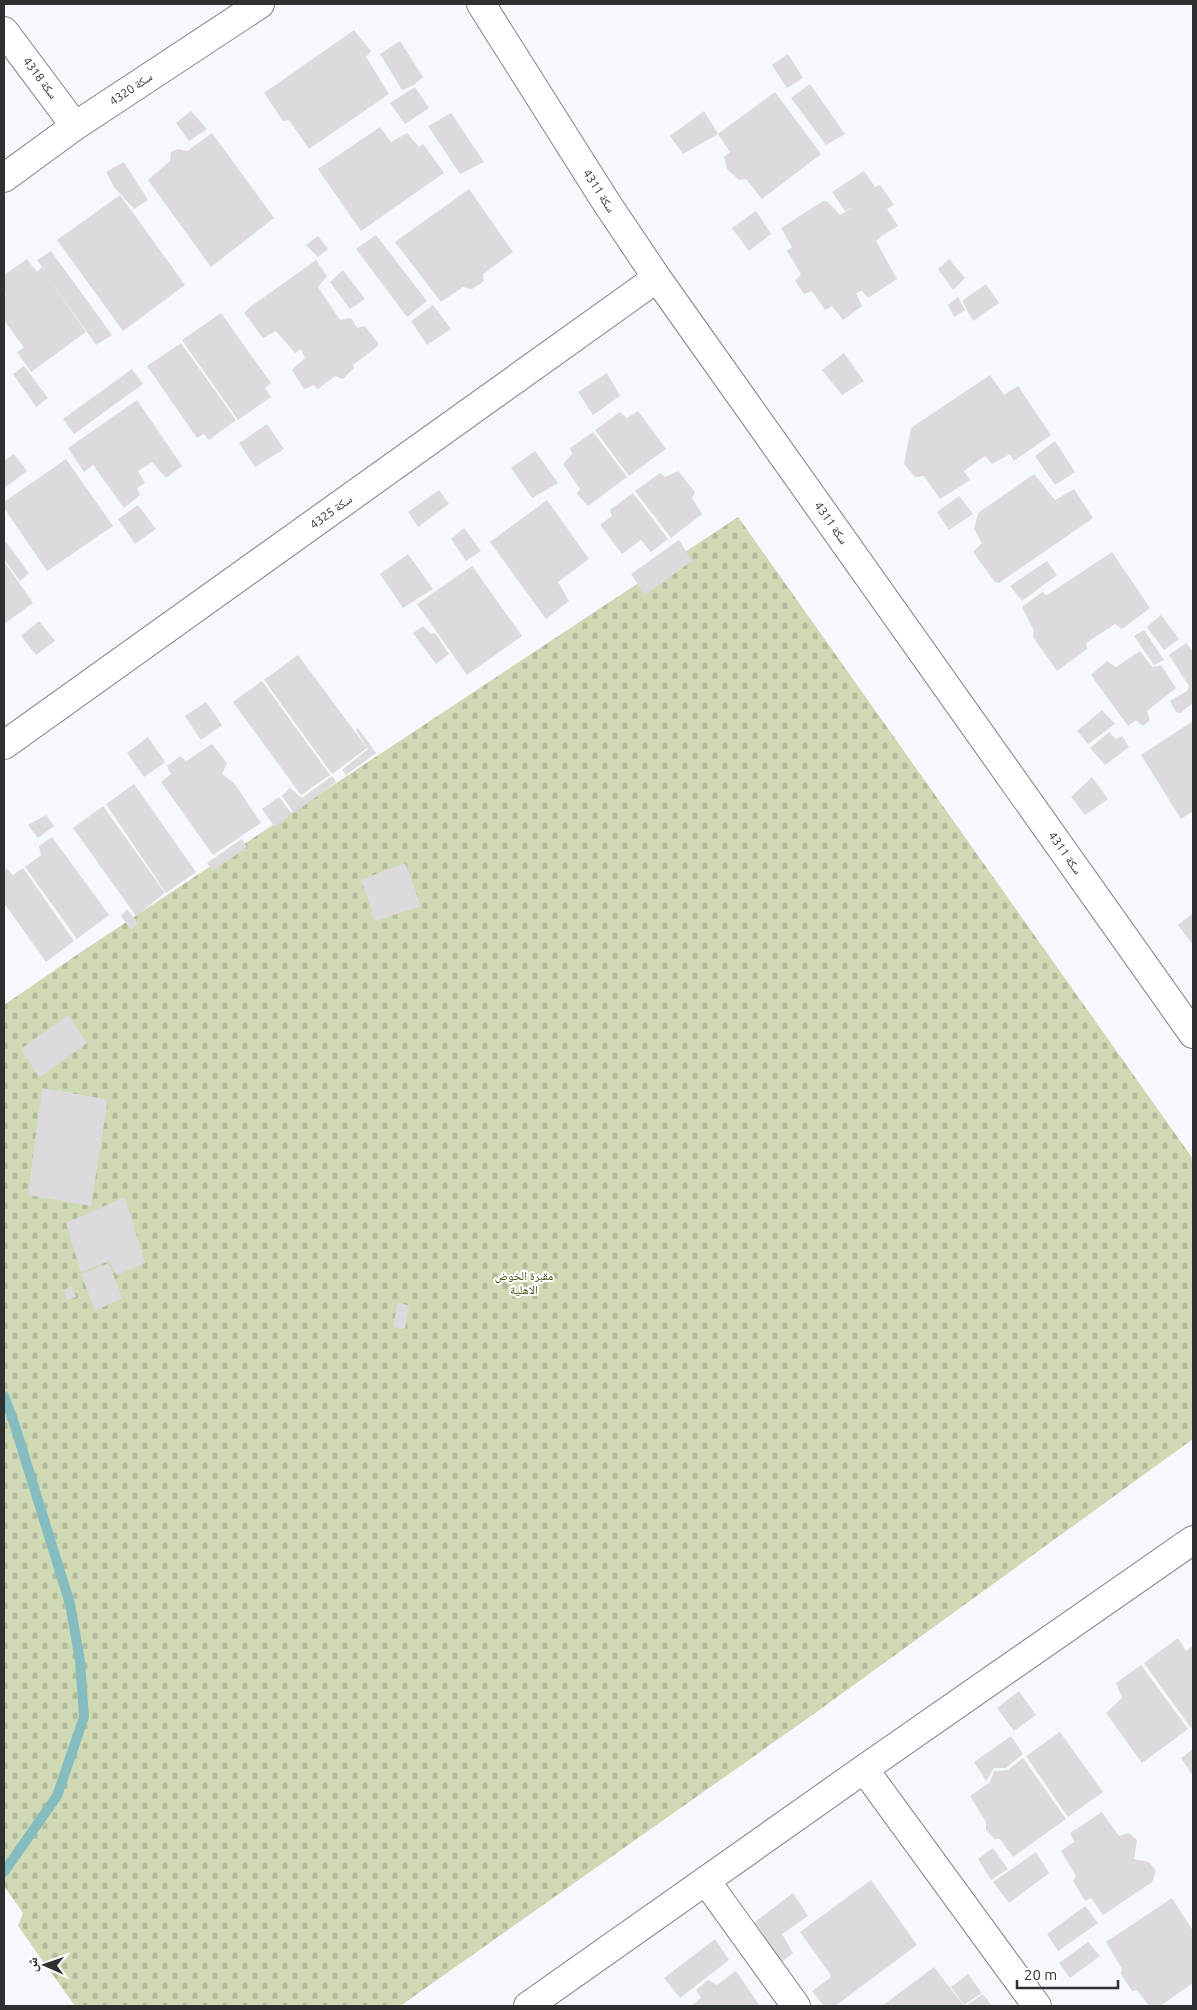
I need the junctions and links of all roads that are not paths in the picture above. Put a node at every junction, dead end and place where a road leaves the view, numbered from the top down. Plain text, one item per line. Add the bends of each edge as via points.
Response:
1 (260, 4) edge
2 (481, 4) edge
3 (4, 30) edge
4 (75, 126) junction
5 (4, 178) edge
6 (657, 278) junction
7 (4, 745) edge
8 (1184, 1001) edge
9 (1193, 1034) edge
10 (1193, 1540) edge
11 (864, 1769) junction
12 (706, 1881) junction
13 (538, 2003) edge
14 (796, 2006) edge
15 (1036, 2006) edge

1 - 4 street, سكة 4320
2 - 6 street, سكة 4311
3 - 4 street, سكة 4318
4 - 5 street, سكة 4320
6 - 7 street, سكة 4325
6 - 8 street, سكة 4311
8 - 9 street, سكة 4311
10 - 11 street
11 - 12 street
11 - 15 street
12 - 13 street
12 - 14 street

